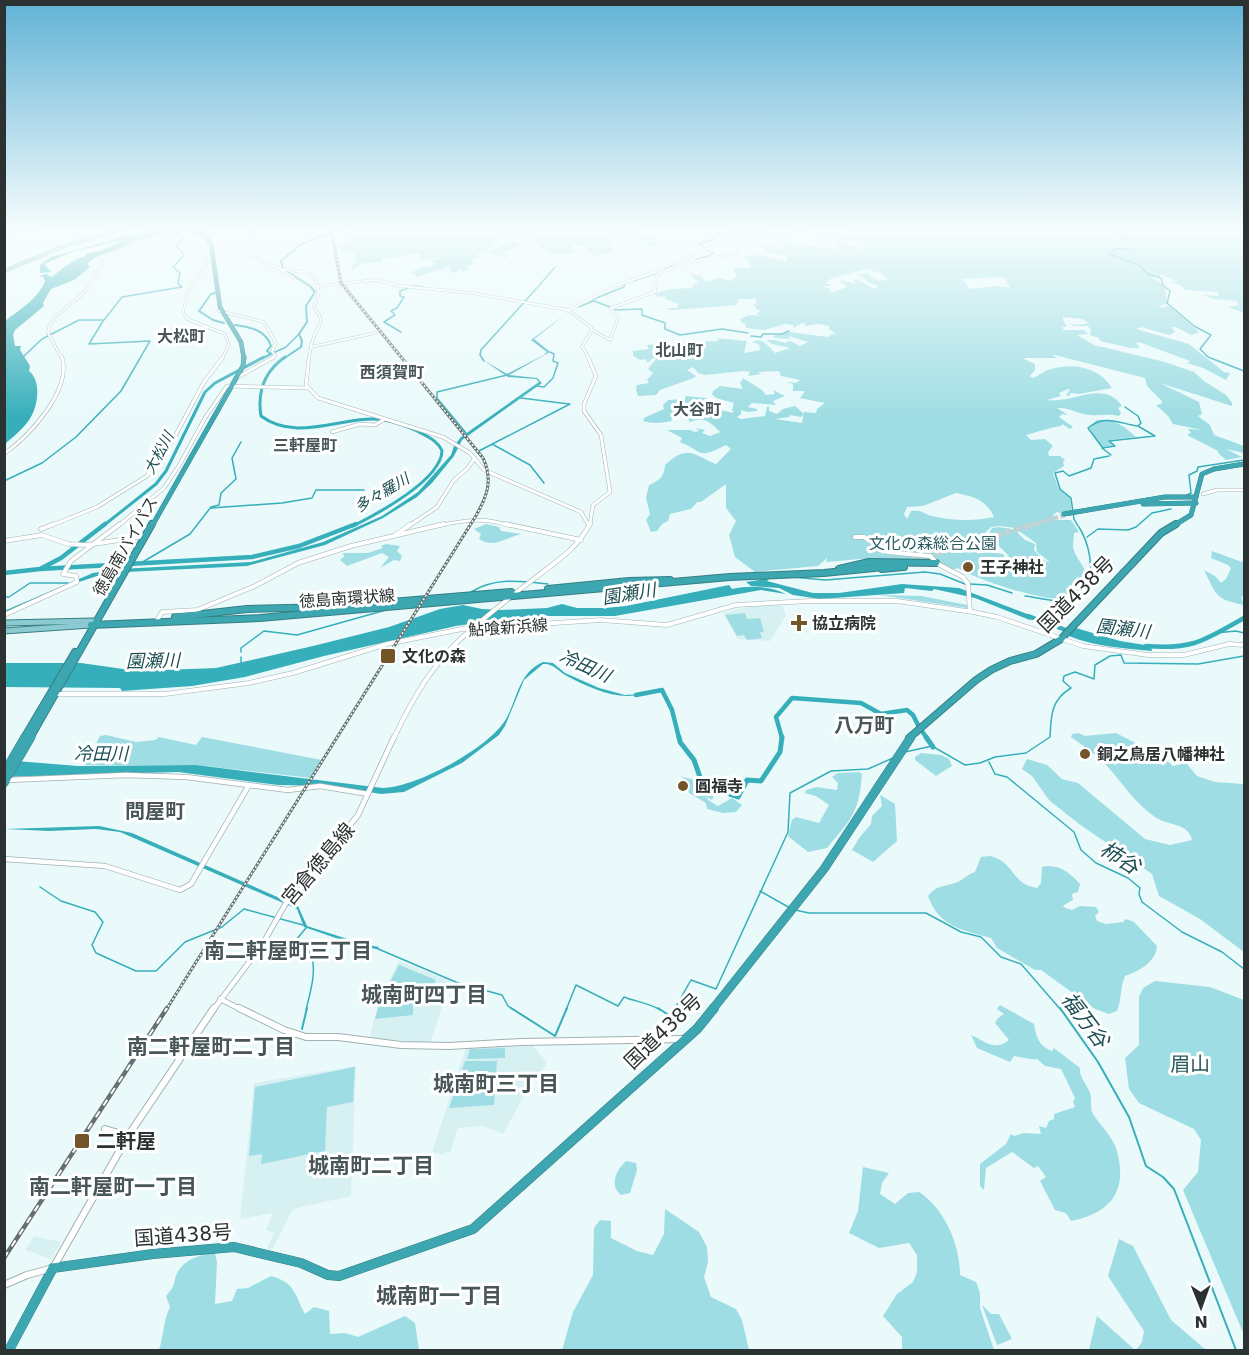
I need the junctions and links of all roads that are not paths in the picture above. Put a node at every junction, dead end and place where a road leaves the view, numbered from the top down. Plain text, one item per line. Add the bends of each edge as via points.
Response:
1 (88, 291) edge
2 (188, 291) edge
3 (217, 291) edge
4 (318, 291) edge
5 (454, 291) edge
6 (606, 291) edge
7 (655, 291) edge
8 (568, 310) junction
9 (220, 311) junction
10 (592, 330) junction
11 (375, 333) dead end
12 (311, 347) junction
13 (237, 378) junction
14 (232, 385) junction
15 (308, 388) junction
16 (383, 420) junction
17 (332, 432) dead end
18 (4, 454) edge
19 (475, 458) junction
20 (1245, 464) edge
21 (1245, 490) edge
22 (1203, 494) dead end
23 (1196, 500) junction
24 (1083, 510) junction
25 (581, 512) junction
26 (592, 513) junction
27 (1067, 514) tunnel mouth
28 (590, 524) junction
29 (41, 529) dead end
30 (145, 536) junction
31 (395, 536) junction
32 (855, 537) dead end
33 (581, 540) junction
34 (4, 541) edge
35 (88, 545) junction
36 (937, 564) junction
37 (809, 573) junction
38 (824, 573) junction
39 (794, 574) junction
40 (729, 577) junction
41 (968, 581) joint
42 (519, 592) junction
43 (970, 611) junction
44 (4, 615) edge
45 (157, 620) junction
46 (4, 623) edge
47 (94, 623) junction
48 (472, 628) junction
49 (4, 631) edge
50 (1062, 637) junction
51 (1245, 645) edge
52 (55, 692) junction
53 (5, 779) edge
54 (249, 785) junction
55 (369, 790) junction
56 (4, 859) edge
57 (220, 999) junction
58 (686, 1039) junction
59 (105, 1129) dead end
60 (128, 1136) junction
61 (53, 1268) junction
62 (4, 1285) edge
63 (9, 1350) edge

1 - 18 main road via 52,319 48,333 61,353 63,379 40,423
2 - 29 main road via 183,312 188,319 225,334 229,344 184,415 173,440 147,476 133,486 97,507
3 - 9 highway, 徳島南バイパス
4 - 12 main road via 314,306 321,323
5 - 8 main road
6 - 8 main road
7 - 10 main road via 611,308 618,318 609,340
8 - 10 main road
9 - 13 highway, 徳島南バイパス via 241,346 242,366
9 - 13 main road via 264,322 276,343 272,351 275,355
10 - 26 main road via 582,346 596,376 584,411 601,435 610,489 608,495 594,504
11 - 12 main road
12 - 15 main road via 305,376
13 - 14 highway, 徳島南バイパス
14 - 15 main road
14 - 30 highway, 徳島南バイパス
14 - 35 main road via 213,404 166,486
15 - 16 main road via 326,402
16 - 17 main road via 375,425 360,424
16 - 19 main road via 442,437
19 - 25 main road via 484,470
19 - 31 main road via 454,480 437,507
20 - 23 highway, 国道438号 via 1205,472 1198,482
21 - 22 main road
23 - 24 highway
23 - 24 highway via 1168,497
23 - 50 highway, 国道438号 via 1191,515 1161,533
24 - 27 highway
25 - 26 main road
25 - 28 main road
26 - 28 main road
28 - 33 main road
30 - 35 main road
30 - 47 highway, 徳島南バイパス
31 - 33 main road via 469,519
31 - 45 main road via 305,561 208,605 164,611
32 - 36 main road via 864,537 887,552 930,556
33 - 42 main road, 宮倉徳島線
34 - 35 main road via 42,535 68,544
35 - 44 main road via 65,570 64,575 77,580
36 - 37 highway via 869,562
36 - 38 highway
36 - 41 main road
37 - 38 highway via 884,566
37 - 39 highway
38 - 39 highway
39 - 40 highway
40 - 42 highway, 徳島南環状線
40 - 42 highway, 徳島南環状線 via 605,589
41 - 43 main road
42 - 45 highway, 徳島南環状線 via 260,618
42 - 45 highway, 徳島南環状線 via 332,608 247,609
42 - 48 main road, 宮倉徳島線
43 - 48 main road, 鮎喰新浜線 via 897,601 810,601 736,605 667,625 601,620
43 - 50 main road, 鮎喰新浜線
45 - 47 highway, 徳島南環状線
46 - 47 main road
47 - 49 main road
47 - 52 highway, 徳島南バイパス
48 - 52 main road, 鮎喰新浜線 via 387,644 249,683 165,694
48 - 55 main road, 宮倉徳島線 via 423,680
50 - 51 main road, 鮎喰新浜線 via 1095,648 1162,656 1229,644
50 - 58 highway, 国道438号 via 1036,654 991,670 907,740 824,869 716,1007
52 - 53 highway, 徳島南バイパス
53 - 54 main road via 198,777
54 - 55 main road via 288,790 320,786
54 - 56 main road via 189,886 180,890 105,866
55 - 57 main road, 宮倉徳島線 via 348,830 287,898 262,945
57 - 58 main road via 306,1037 449,1046
57 - 60 main road, 宮倉徳島線
58 - 61 highway, 国道438号 via 464,1234 339,1276 234,1246
59 - 60 main road
60 - 61 main road, 宮倉徳島線
61 - 62 main road
61 - 63 highway

